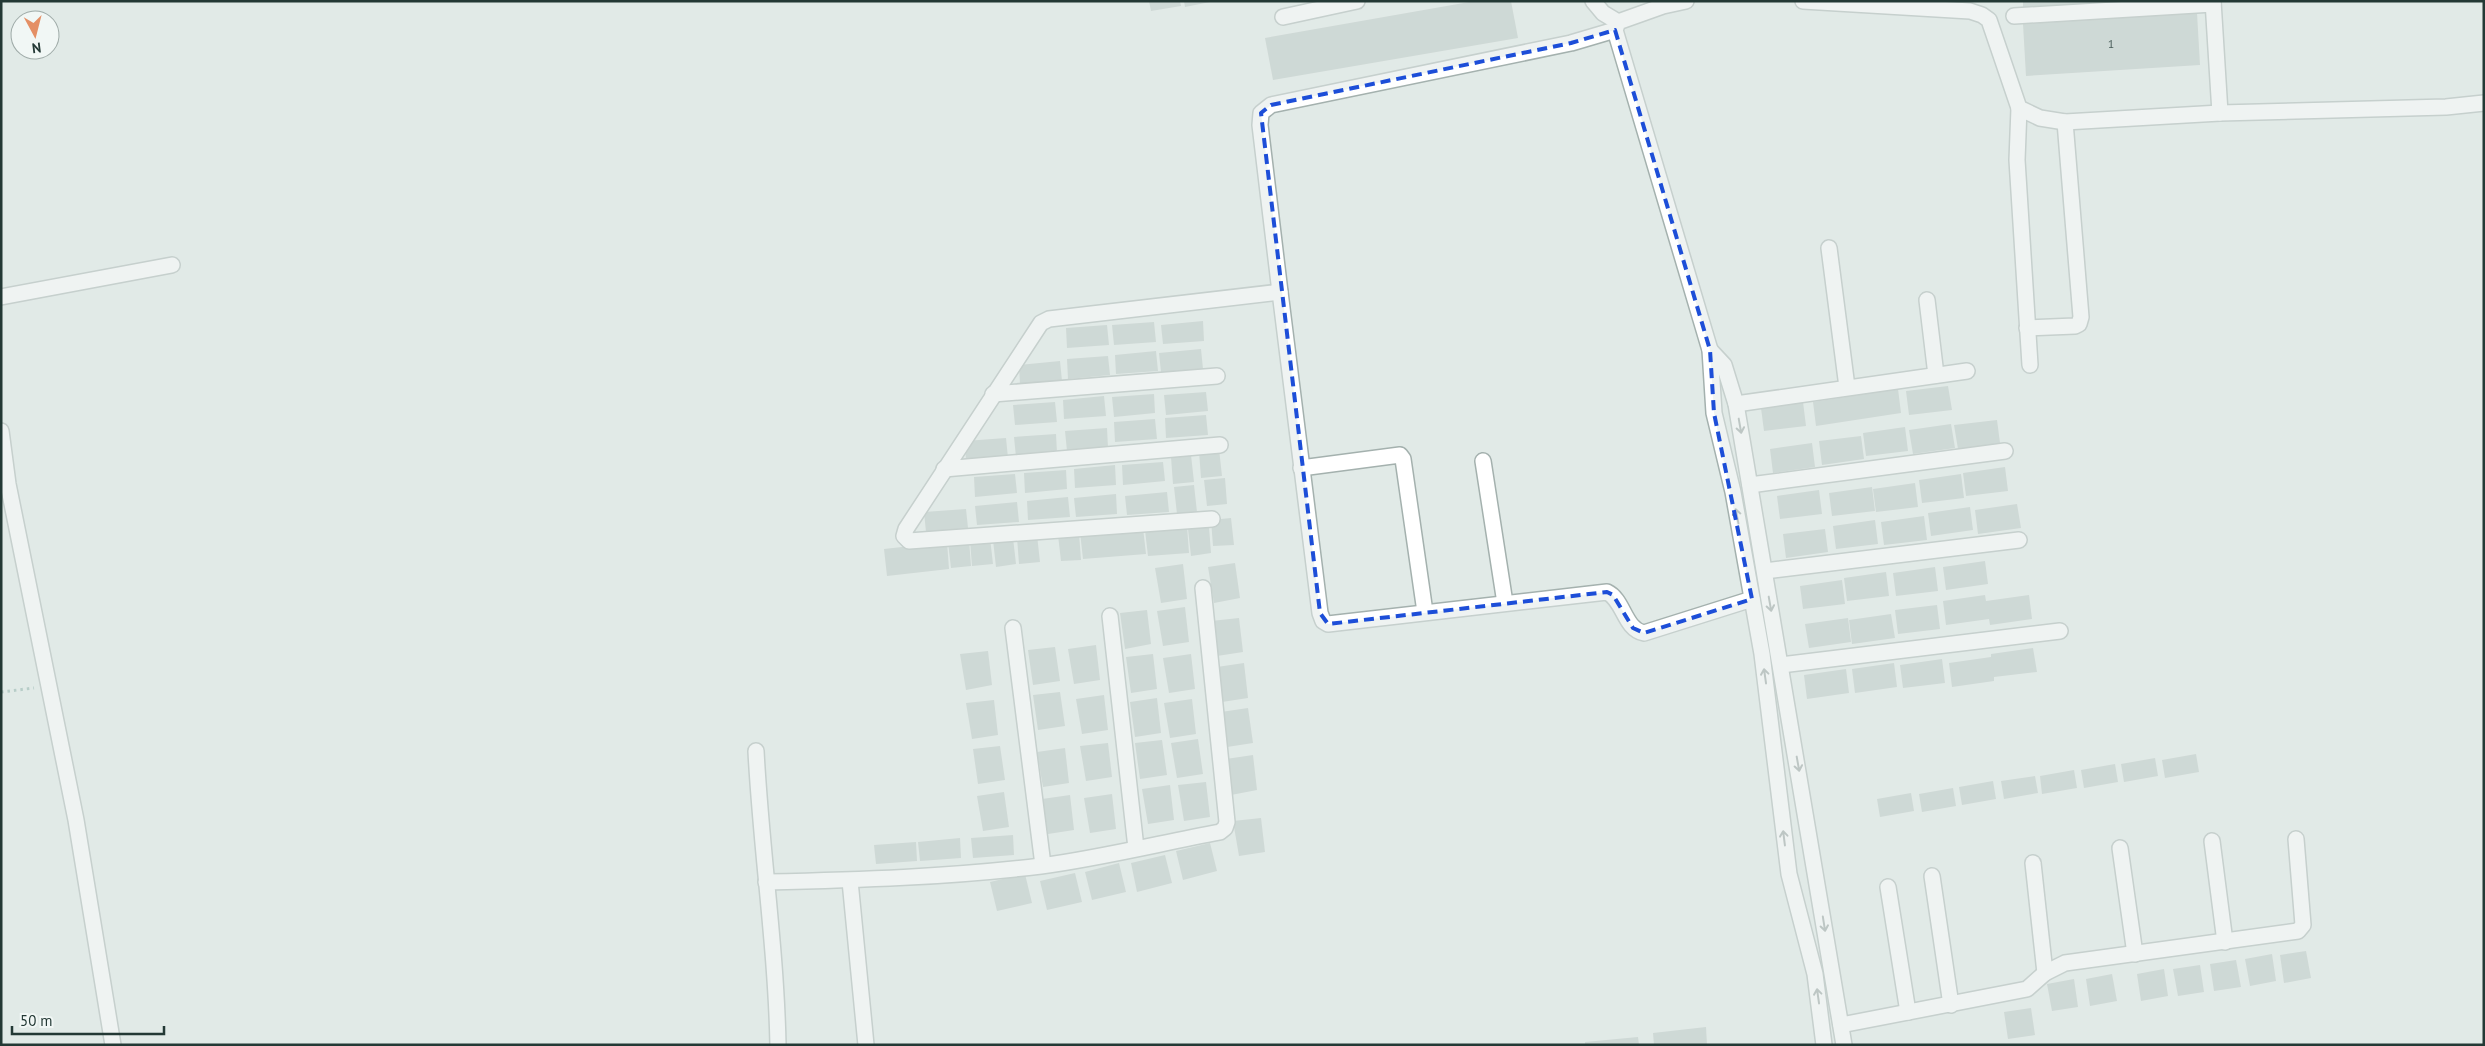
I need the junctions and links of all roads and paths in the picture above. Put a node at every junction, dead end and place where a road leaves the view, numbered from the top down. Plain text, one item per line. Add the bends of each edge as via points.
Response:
1 (1357, 1) edge
2 (1593, 1) edge
3 (1686, 1) edge
4 (1804, 1) edge
5 (2213, 3) edge
6 (2014, 16) dead end
7 (1283, 17) dead end
8 (1617, 26) junction
9 (2484, 103) edge
10 (2019, 108) junction
11 (2220, 114) junction
12 (2065, 122) junction
13 (1829, 248) dead end
14 (172, 265) dead end
15 (1280, 292) junction
16 (1, 297) edge
17 (1927, 300) dead end
18 (2028, 328) junction
19 (1710, 350) junction
20 (2030, 365) dead end
21 (1967, 371) dead end
22 (1936, 375) junction
23 (1217, 376) dead end
24 (1847, 387) junction
25 (993, 394) junction
26 (1736, 404) junction
27 (1, 431) edge
28 (1220, 445) dead end
29 (2005, 450) dead end
30 (1483, 461) dead end
31 (1301, 468) junction
32 (944, 469) junction
33 (1750, 485) junction
34 (1212, 519) dead end
35 (2019, 540) dead end
36 (1765, 571) junction
37 (1203, 588) dead end
38 (1752, 600) junction
39 (1505, 603) junction
40 (1424, 612) junction
41 (1110, 616) dead end
42 (1013, 628) dead end
43 (2060, 631) dead end
44 (1781, 665) junction
45 (49, 685) junction
46 (1, 692) edge
47 (756, 751) dead end
48 (2296, 839) dead end
49 (2212, 841) dead end
50 (1136, 848) junction
51 (2120, 848) dead end
52 (2032, 863) dead end
53 (1043, 865) junction
54 (1932, 876) dead end
55 (850, 881) junction
56 (766, 882) junction
57 (1888, 887) dead end
58 (2225, 942) junction
59 (2135, 954) junction
60 (2045, 973) junction
61 (1951, 1005) junction
62 (1908, 1012) junction
63 (1842, 1025) junction
64 (113, 1045) edge
65 (778, 1045) edge
66 (866, 1045) edge
67 (1824, 1045) edge
68 (1844, 1045) edge

1 - 7 street
2 - 8 street
3 - 8 street via 1663,6
4 - 10 street via 1982,14 1989,20
5 - 6 street
5 - 11 street
8 - 15 street via 1571,43 1270,105 1261,113 1260,125
8 - 19 street
9 - 11 street
10 - 12 street via 2040,118
10 - 18 street via 2017,160
11 - 12 street
12 - 18 street via 2081,317 2075,326
13 - 24 street
14 - 16 street
15 - 25 street via 1049,318 1035,329
15 - 31 street
17 - 22 street
18 - 20 street
19 - 26 street via 1724,365
38 -> 19 street via 1733,492 1714,413
21 - 22 street
22 - 24 street
23 - 25 street
24 - 26 street
25 - 32 street
26 -> 33 street
27 - 45 street via 8,484
28 - 32 street
29 - 33 street
30 - 39 street
31 - 40 street via 1320,613 1324,621 1328,624
31 - 40 street via 1400,455
32 - 34 street via 906,529 904,536 910,541
33 - 36 street
35 - 36 street
36 -> 44 street
37 - 50 street via 1227,822 1220,832
38 - 39 street via 1644,633 1633,628 1613,595 1607,592
67 -> 38 street via 1815,974 1789,874 1772,724
39 - 40 street
41 - 50 street
42 - 53 street
43 - 44 street
44 -> 63 street
45 - 46 path
45 - 64 street via 76,820
47 - 56 street
48 - 58 street via 2301,928
49 - 58 street
50 - 53 street
51 - 59 street
52 - 60 street
53 - 55 street
54 - 61 street
55 - 56 street
55 - 66 street
56 - 65 street via 777,993
57 - 62 street
58 - 59 street
59 - 60 street via 2065,963
60 - 61 street via 2027,989
61 - 62 street
62 - 63 street
63 - 68 street

